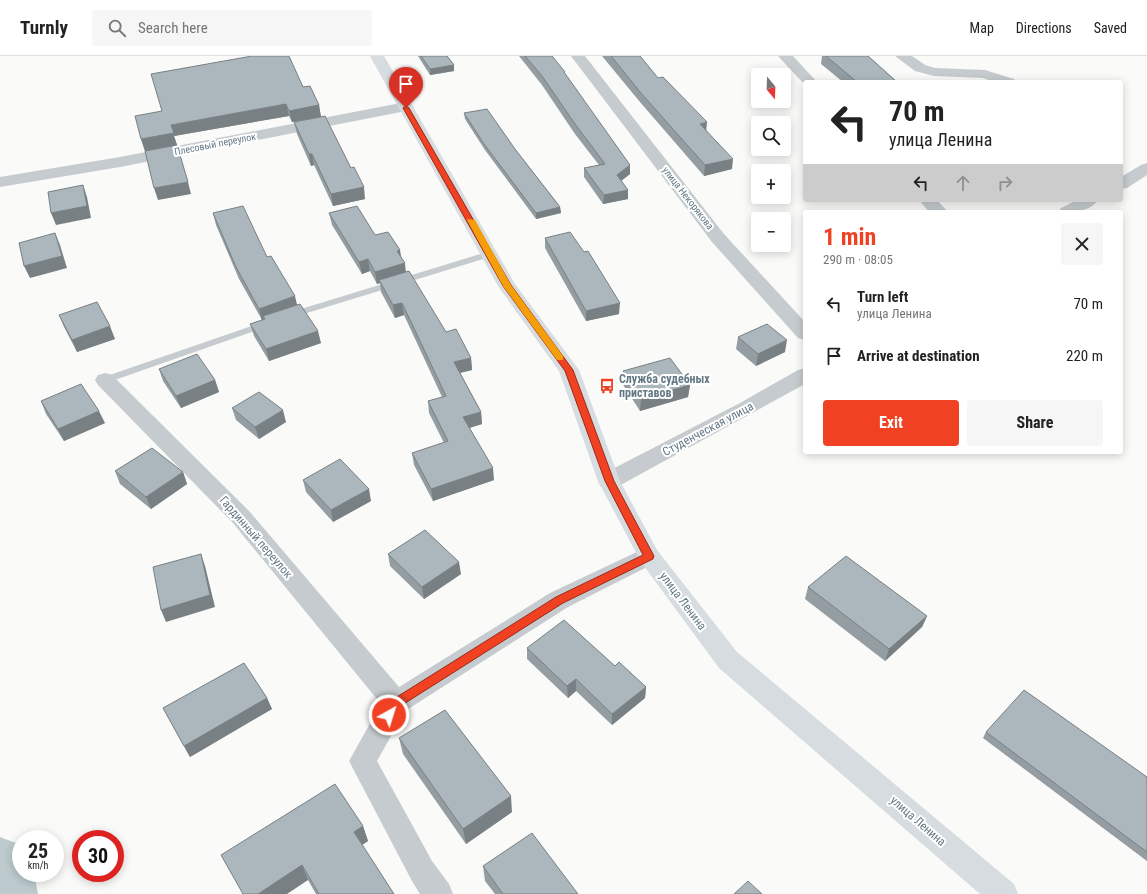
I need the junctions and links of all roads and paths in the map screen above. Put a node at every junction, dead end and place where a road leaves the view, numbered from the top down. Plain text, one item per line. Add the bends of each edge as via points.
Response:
1 (377, 56) edge
2 (578, 56) edge
3 (785, 56) edge
4 (902, 56) edge
5 (808, 80) edge
6 (1003, 80) edge
7 (406, 108) junction
8 (1123, 168) edge
9 (1134, 176) edge
10 (0, 182) edge
11 (929, 202) edge
12 (1086, 202) edge
13 (937, 210) edge
14 (1071, 210) edge
15 (490, 254) junction
16 (803, 332) edge
17 (803, 376) edge
18 (105, 380) joint
19 (609, 481) junction
20 (649, 556) junction
21 (396, 703) junction
22 (438, 894) edge
23 (1003, 894) edge

1 - 7 street, улица Ленина
2 - 16 street, улица Некорякова via 718,238
3 - 5 street
4 - 6 street via 920,68 934,72 985,74
7 - 10 street, Плесовый переулок
7 - 15 street, улица Ленина
8 - 9 street
11 - 13 street
12 - 14 street
15 - 18 lane via 279,320
15 - 19 street, улица Ленина via 507,286 569,370
17 - 19 street, Студенческая улица
18 - 21 street, Гардинный переулок via 241,517
19 - 20 street, улица Ленина
20 - 21 street via 559,600
20 - 23 street, улица Ленина via 728,660
21 - 22 street via 363,761 422,871

